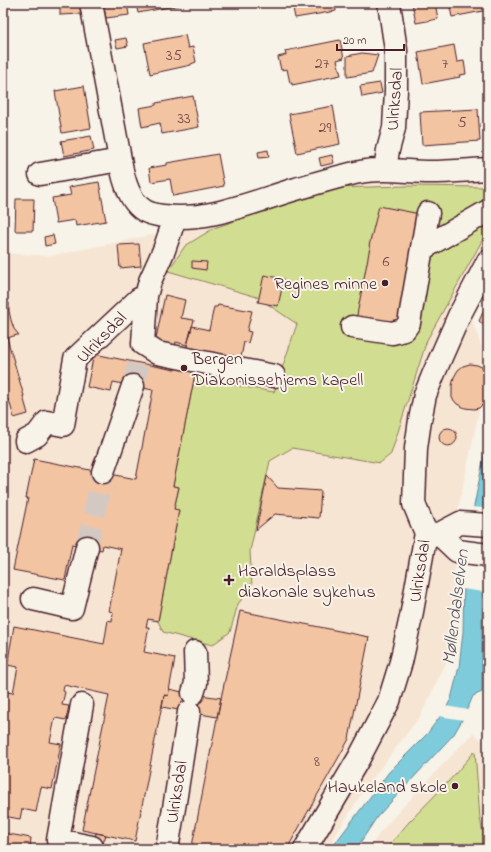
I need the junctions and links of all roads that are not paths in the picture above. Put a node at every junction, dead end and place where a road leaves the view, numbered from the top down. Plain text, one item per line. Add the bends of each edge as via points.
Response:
1 (91, 3) edge
2 (390, 3) edge
3 (120, 160) junction
4 (488, 168) edge
5 (385, 170) junction
6 (40, 174) dead end
7 (488, 211) edge
8 (428, 213) dead end
9 (176, 218) junction
10 (422, 249) junction
11 (488, 262) edge
12 (146, 296) junction
13 (352, 327) dead end
14 (274, 376) dead end
15 (133, 386) tunnel mouth
16 (26, 441) dead end
17 (103, 472) tunnel mouth
18 (488, 525) edge
19 (432, 534) junction
20 (87, 546) tunnel mouth
21 (488, 555) edge
22 (33, 599) dead end
23 (195, 652) dead end
24 (82, 705) dead end
25 (98, 848) edge
26 (167, 849) edge
27 (305, 849) edge

1 - 3 street
2 - 5 street, Ulriksdal via 396,50 396,90 394,128
3 - 6 street
3 - 9 street via 126,187 136,203 145,211
4 - 5 street via 431,172
5 - 9 street via 362,171 226,210 202,216
7 - 10 street
8 - 10 street
9 - 12 street
10 - 13 street via 409,323 404,330 392,333
11 - 19 street, Ulriksdal via 459,316 425,395 416,448 414,504
12 - 14 street via 141,353 157,353
12 - 16 street, Ulriksdal via 139,299 75,359 63,425 47,422 37,435
15 - 17 street
18 - 19 street via 460,523
19 - 21 street via 457,551
19 - 27 street, Ulriksdal via 389,701 359,758
20 - 22 street via 72,608
23 - 26 street, Ulriksdal via 196,683
24 - 25 street via 58,840

